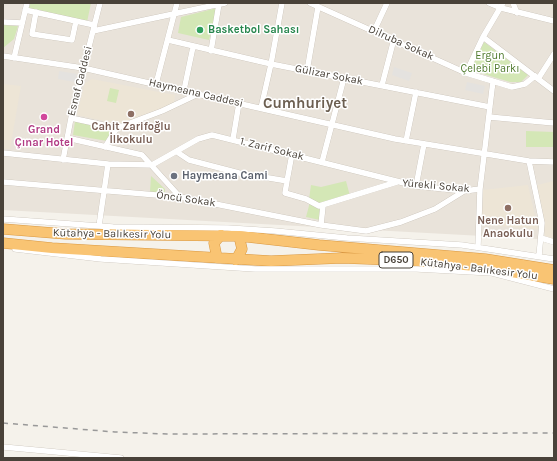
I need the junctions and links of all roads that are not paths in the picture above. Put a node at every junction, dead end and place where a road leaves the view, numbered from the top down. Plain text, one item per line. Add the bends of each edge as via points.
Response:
1 (27, 3) edge
2 (100, 3) edge
3 (177, 3) edge
4 (282, 3) edge
5 (310, 3) edge
6 (387, 3) edge
7 (489, 3) edge
8 (513, 3) edge
9 (222, 4) edge
10 (502, 6) edge
11 (318, 7) junction
12 (25, 10) junction
13 (36, 12) junction
14 (518, 13) junction
15 (174, 14) junction
16 (76, 21) junction
17 (554, 21) edge
18 (3, 22) edge
19 (22, 23) junction
20 (94, 28) junction
21 (374, 31) junction
22 (483, 37) junction
23 (168, 40) junction
24 (394, 40) junction
25 (193, 46) junction
26 (211, 51) junction
27 (554, 54) edge
28 (3, 56) edge
29 (14, 58) junction
30 (271, 64) junction
31 (83, 68) junction
32 (307, 71) junction
33 (466, 73) junction
34 (344, 78) junction
35 (537, 78) junction
36 (493, 81) junction
37 (156, 84) junction
38 (382, 85) junction
39 (184, 90) junction
40 (554, 91) edge
41 (416, 92) junction
42 (199, 94) junction
43 (239, 103) junction
44 (490, 107) junction
45 (261, 108) junction
46 (489, 117) junction
47 (71, 118) junction
48 (554, 123) edge
49 (332, 124) junction
50 (117, 128) junction
51 (67, 138) junction
52 (233, 139) junction
53 (406, 141) junction
54 (424, 144) junction
55 (104, 147) junction
56 (176, 152) junction
57 (485, 153) junction
58 (292, 154) junction
59 (3, 155) edge
60 (63, 160) junction
61 (529, 161) junction
62 (322, 162) junction
63 (554, 162) edge
64 (108, 164) junction
65 (152, 165) junction
66 (287, 181) junction
67 (3, 182) edge
68 (398, 182) junction
69 (416, 186) junction
70 (480, 189) junction
71 (103, 191) junction
72 (464, 191) junction
73 (180, 197) junction
74 (324, 206) junction
75 (3, 219) edge
76 (321, 225) junction
77 (98, 226) junction
78 (3, 229) edge
79 (221, 235) junction
80 (239, 236) junction
81 (541, 238) junction
82 (554, 242) edge
83 (3, 243) edge
84 (478, 247) junction
85 (3, 248) edge
86 (539, 256) junction
87 (217, 258) junction
88 (554, 259) edge
89 (236, 260) junction
90 (554, 270) edge
91 (554, 281) edge
92 (554, 289) edge
93 (3, 447) edge
94 (121, 458) edge

1 - 12 street
2 - 20 street, Esnaf Caddesi
3 - 15 street
4 - 30 street
5 - 11 street, Dilruba Sokak
6 - 21 street
7 - 10 street
8 - 14 street
9 - 15 street
9 - 26 street
10 - 14 street
10 - 22 street
11 - 21 street, Dilruba Sokak
11 - 32 street
12 - 13 street
12 - 19 street
13 - 16 street
13 - 16 street via 32,34 72,40
14 - 17 street
15 - 20 street
15 - 23 street
16 - 20 street
18 - 19 street
19 - 29 street
20 - 31 street, Esnaf Caddesi
21 - 24 street, Dilruba Sokak
22 - 33 street
22 - 35 street
23 - 25 street, Gülizar Sokak
23 - 37 street
24 - 33 street, Dilruba Sokak
24 - 38 street
25 - 26 street, Gülizar Sokak
25 - 39 street
26 - 30 street, Gülizar Sokak
27 - 35 street
28 - 29 street, Haymeana Caddesi
29 - 31 street, Haymeana Caddesi
30 - 32 street, Gülizar Sokak
30 - 45 street
31 - 37 street, Haymeana Caddesi
31 - 47 street, Esnaf Caddesi
32 - 34 street, Gülizar Sokak
33 - 36 street, Dilruba Sokak
34 - 38 street, Gülizar Sokak
34 - 49 street
35 - 36 street, Dilruba Sokak via 512,87
35 - 40 street
36 - 44 street
37 - 39 street, Haymeana Caddesi
38 - 41 street, Gülizar Sokak
39 - 42 street, Haymeana Caddesi
41 - 44 street, Gülizar Sokak
41 - 53 street
42 - 43 street, Haymeana Caddesi
42 - 50 street
43 - 45 street, Haymeana Caddesi
43 - 52 street
44 - 46 street
45 - 49 street, Haymeana Caddesi
46 - 48 street
46 - 57 street
47 - 50 street
47 - 51 street, Esnaf Caddesi
49 - 53 street, Haymeana Caddesi
49 - 62 street
50 - 55 street
51 - 55 street
51 - 60 street, Esnaf Caddesi
52 - 56 street, 1. Zarif Sokak via 212,135 198,139
52 - 58 street, 1. Zarif Sokak
53 - 54 street, Haymeana Caddesi
54 - 57 street, Haymeana Caddesi
54 - 69 street
55 - 65 street via 142,155
56 - 65 street, 1. Zarif Sokak
56 - 66 street via 189,160
57 - 61 street, Haymeana Caddesi
57 - 70 street
58 - 62 street, 1. Zarif Sokak
58 - 66 street
59 - 60 street
60 - 64 street
61 - 63 street, Haymeana Caddesi
61 - 81 street via 542,223
62 - 68 street, 1. Zarif Sokak
64 - 65 street
64 - 71 street
65 - 73 street
66 - 74 street via 285,193
67 - 71 street, Öncü Sokak
68 - 69 street, Yürekli Sokak
68 - 74 street, Yürekli Sokak
69 - 72 street, Yürekli Sokak
70 - 72 street, Yürekli Sokak
70 - 84 street
71 - 73 street, Öncü Sokak
71 - 77 street
72 - 76 street, Öncü Sokak via 435,209 401,222 366,231
73 - 76 street, Öncü Sokak
74 - 76 street
75 - 77 street
77 - 84 street via 228,228
78 - 79 highway, Kütahya - Balıkesir Yolu via 66,234
79 - 80 highway, Kütahya - Balıkesir Yolu
79 - 87 highway via 214,243
80 - 89 highway via 242,249
80 - 90 highway, Kütahya - Balıkesir Yolu / D650 via 486,259
81 - 82 street
81 - 86 street
83 - 87 highway, Kütahya - Balıkesir Yolu
84 - 86 street
85 - 92 street via 101,259 255,269 417,269 492,273
86 - 88 street
87 - 89 highway, Kütahya - Balıkesir Yolu
89 - 91 highway, Kütahya - Balıkesir Yolu / D650 via 342,258 420,261 475,266
93 - 94 street

